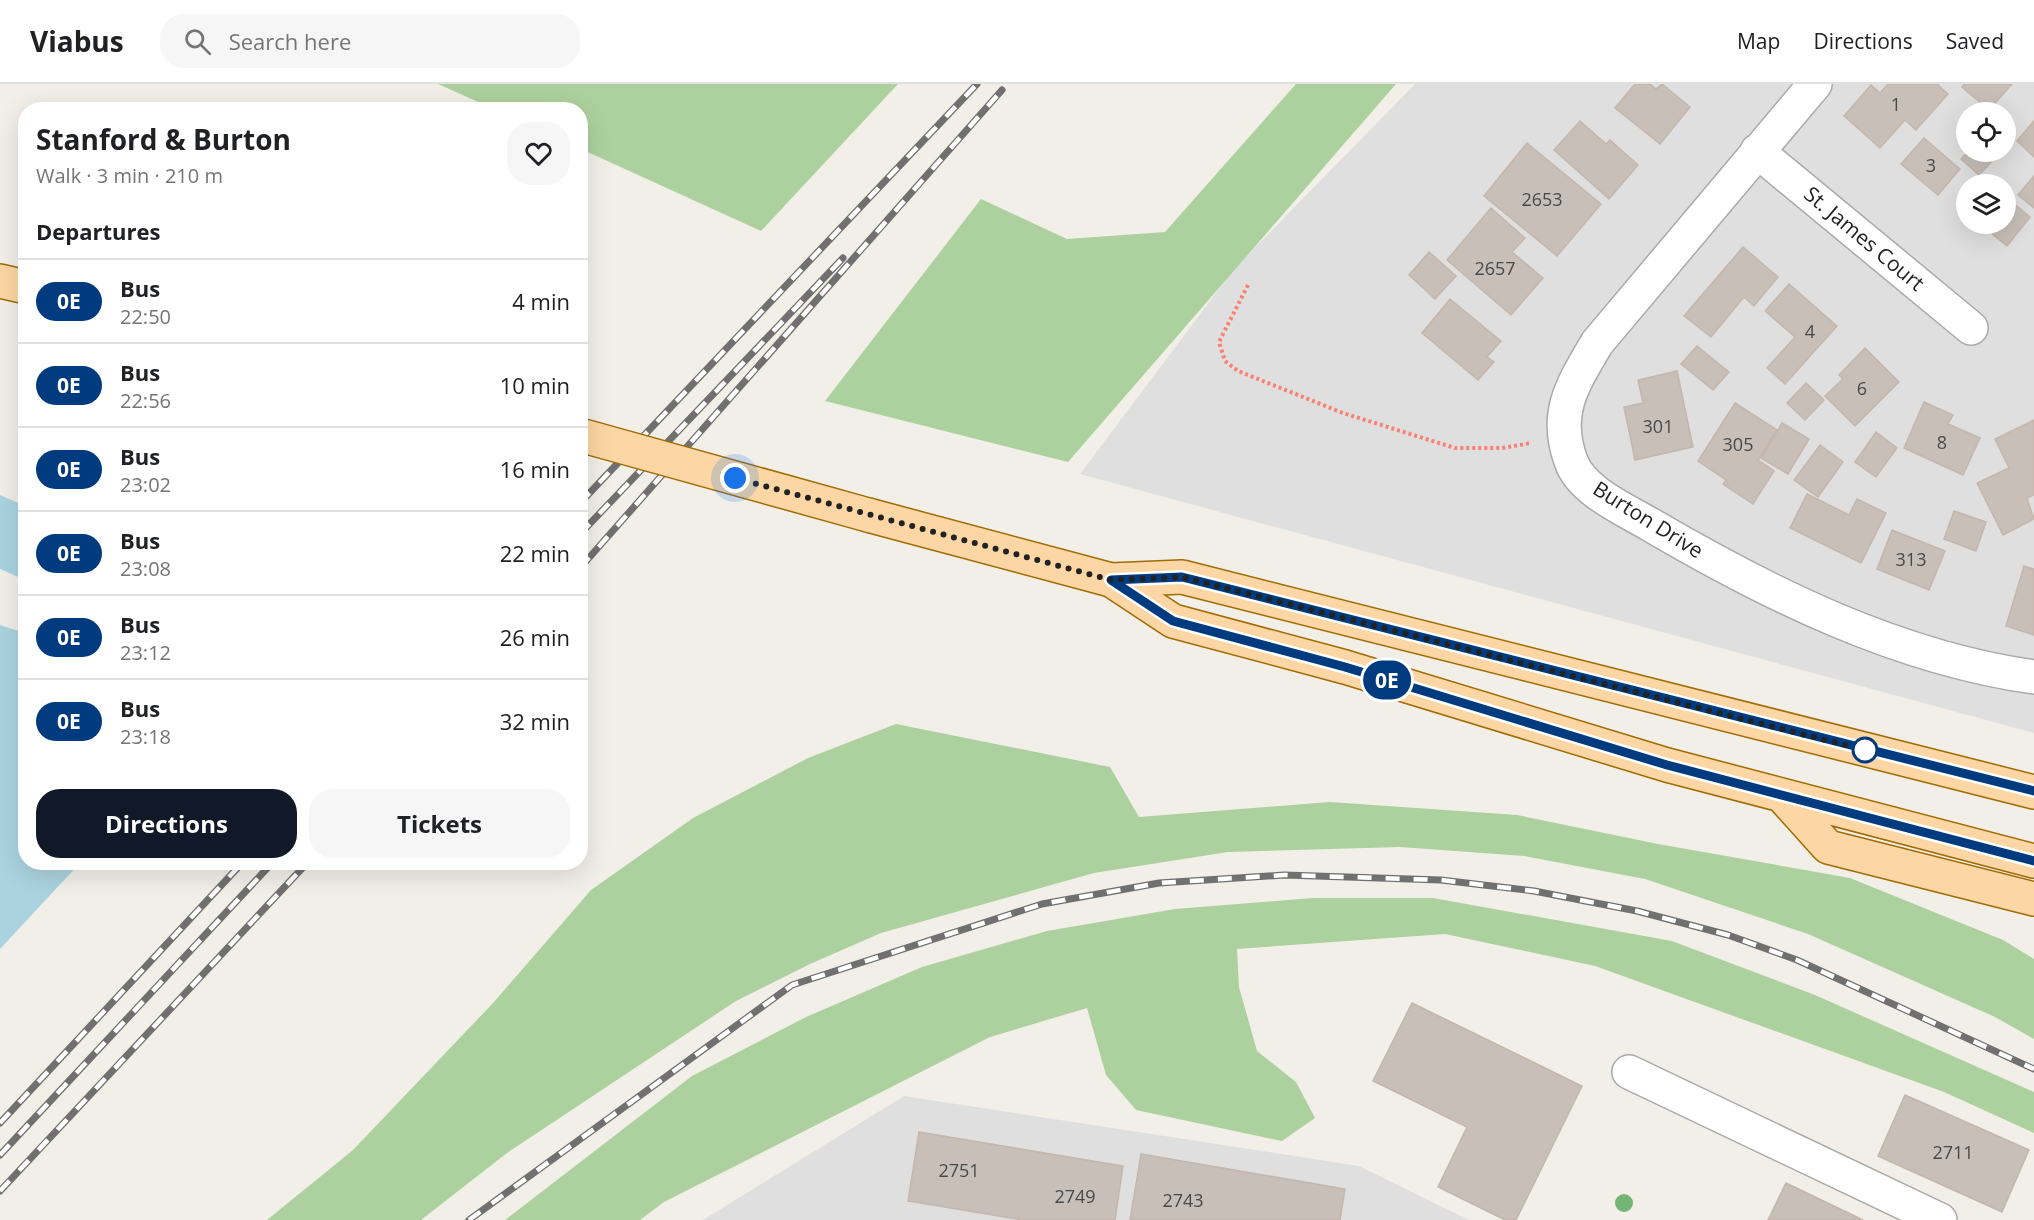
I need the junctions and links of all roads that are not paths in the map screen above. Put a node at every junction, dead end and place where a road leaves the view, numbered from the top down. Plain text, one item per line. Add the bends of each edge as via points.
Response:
1 (1815, 84) edge
2 (1757, 151) junction
3 (0, 280) edge
4 (18, 285) edge
5 (1971, 328) dead end
6 (588, 437) edge
7 (1111, 580) junction
8 (2034, 677) edge
9 (2034, 792) edge
10 (1783, 797) junction
11 (2034, 861) edge
12 (2034, 899) edge
13 (1629, 1072) dead end
14 (1940, 1220) edge

1 - 2 street, Burton Drive
2 - 5 street, St. James Court
2 - 8 street, Burton Drive via 1597,343 1572,386 1563,412 1571,464 1595,492 1708,559 1802,605 1910,647 1987,670
3 - 4 main road
6 - 7 main road, bridge
7 - 9 main road via 1182,577
7 - 10 main road via 1173,621 1345,667
10 - 11 main road
10 - 12 main road via 1828,847
13 - 14 street

